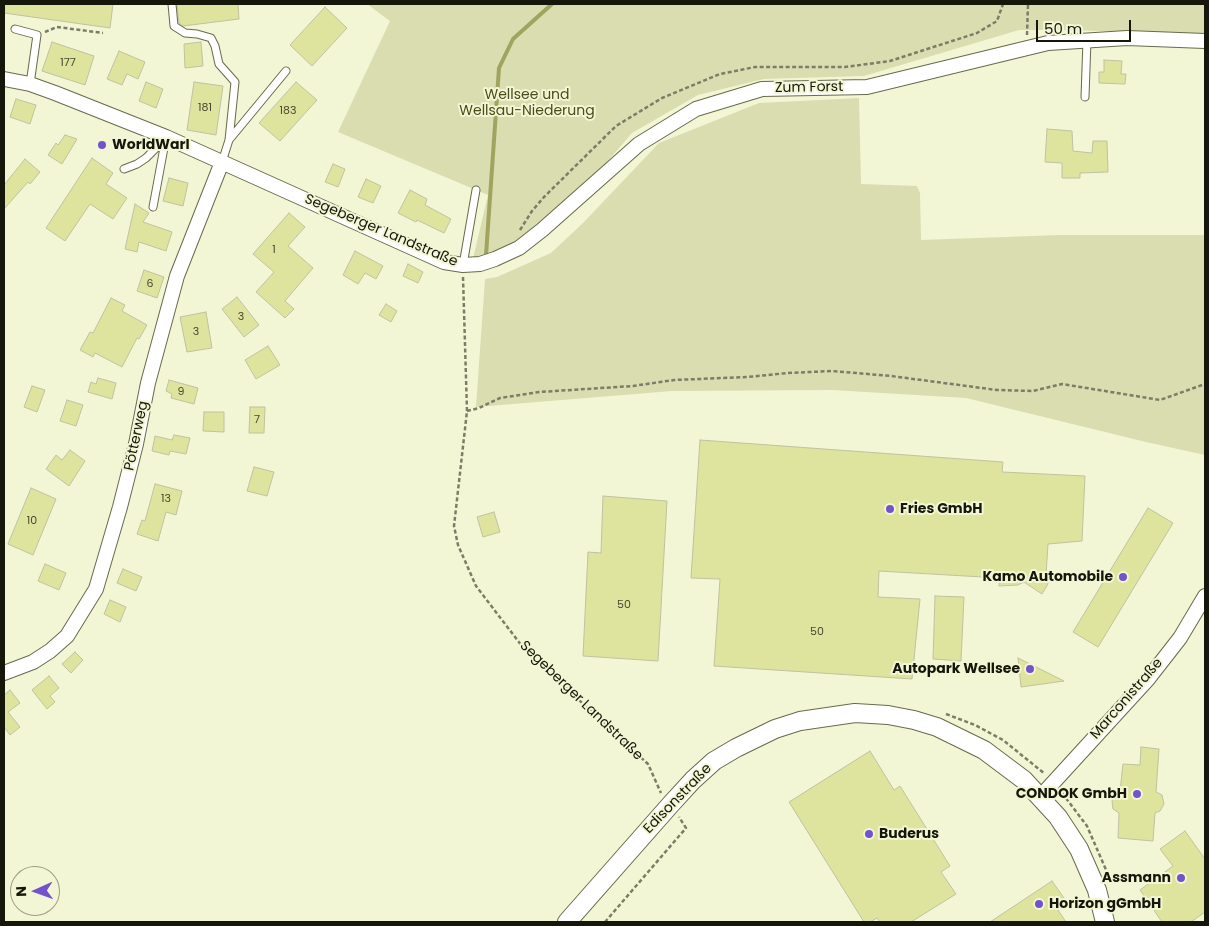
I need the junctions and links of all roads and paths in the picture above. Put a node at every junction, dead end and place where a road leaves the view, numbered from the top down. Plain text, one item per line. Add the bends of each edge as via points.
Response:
1 (172, 4) edge
2 (1028, 4) edge
3 (15, 29) dead end
4 (103, 33) dead end
5 (37, 35) junction
6 (1087, 40) junction
7 (1205, 41) edge
8 (1026, 48) junction
9 (286, 70) dead end
10 (4, 79) edge
11 (30, 84) junction
12 (1085, 97) dead end
13 (166, 138) junction
14 (229, 140) junction
15 (222, 162) junction
16 (124, 169) dead end
17 (476, 190) dead end
18 (153, 207) dead end
19 (463, 265) junction
20 (1205, 384) edge
21 (467, 411) junction
22 (1205, 596) edge
23 (4, 673) edge
24 (944, 713) dead end
25 (1054, 782) junction
26 (666, 795) junction
27 (1040, 796) junction
28 (1111, 885) dead end
29 (567, 922) edge
30 (605, 922) edge
31 (1105, 922) edge

1 - 14 lane via 174,26 184,33 211,38 219,64 235,82
2 - 8 path
3 - 5 lane
4 - 5 path via 57,27
5 - 11 lane
6 - 7 street, Zum Forst
6 - 8 street, Zum Forst
6 - 12 lane
8 - 19 street, Zum Forst via 867,87 762,90 696,109 638,144 519,248 495,260
9 - 14 lane
10 - 11 street, Segeberger Landstraße
11 - 13 street, Segeberger Landstraße
13 - 15 street, Segeberger Landstraße
13 - 16 lane via 146,158
13 - 18 lane
14 - 15 lane
15 - 19 street, Segeberger Landstraße via 444,262
15 - 23 street, Pötterweg via 177,276 96,589 67,636 33,662
17 - 19 lane
19 - 21 path, Segeberger Landstraße
20 - 21 path via 1160,400 1062,384 1033,391 997,390 832,372 674,380 539,392 500,398
21 - 26 path, Segeberger Landstraße via 454,526 458,545 476,586 525,650 648,764
22 - 25 street, Marconistraße via 1180,638 1148,678
24 - 25 path via 1003,740
25 - 27 street, Marconistraße
25 - 28 path via 1086,826
26 - 27 street, Edisonstraße via 753,738 800,721 855,714 888,715 950,732 1001,762
26 - 29 street, Edisonstraße
26 - 30 path, Segeberger Landstraße via 686,828
27 - 31 street, Edisonstraße via 1079,849 1097,890

